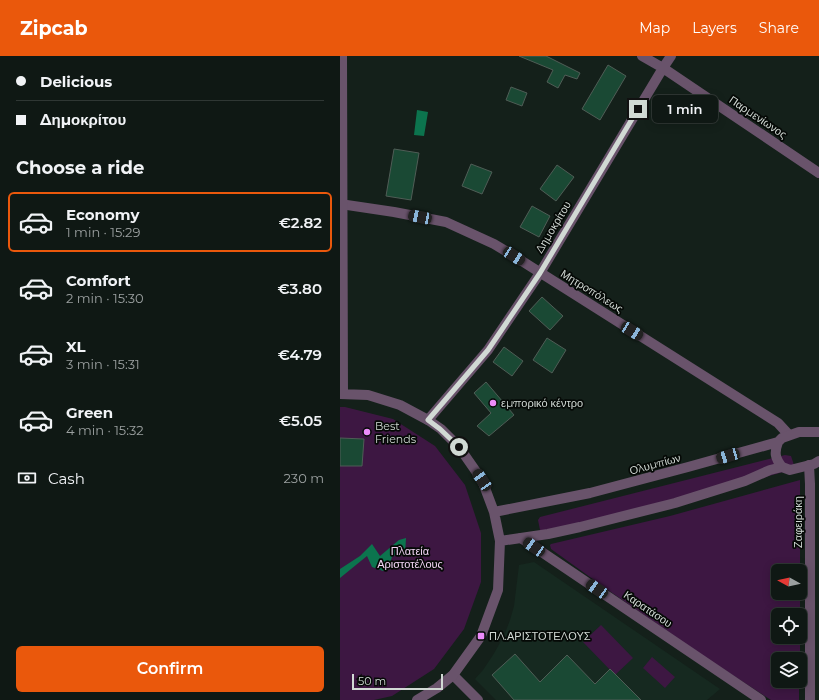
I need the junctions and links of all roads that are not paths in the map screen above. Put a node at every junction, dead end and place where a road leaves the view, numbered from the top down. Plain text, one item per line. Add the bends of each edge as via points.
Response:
1 (342, 56) edge
2 (642, 56) edge
3 (671, 56) edge
4 (663, 68) junction
5 (819, 173) edge
6 (341, 204) edge
7 (540, 273) junction
8 (342, 394) edge
9 (428, 420) junction
10 (818, 433) edge
11 (789, 435) junction
12 (778, 442) junction
13 (819, 461) edge
14 (809, 465) junction
15 (782, 467) junction
16 (494, 512) junction
17 (521, 538) junction
18 (500, 542) junction
19 (453, 675) junction
20 (417, 700) edge
21 (478, 700) edge
22 (761, 700) edge
23 (810, 700) edge

1 - 6 street
2 - 4 street, Παρμενίωνος
3 - 4 street, Δημοκρίτου
4 - 5 street, Παρμενίωνος
4 - 7 street, Δημοκρίτου
6 - 7 street, Μητροπόλεως via 446,222 494,244
6 - 8 street
7 - 9 street, Δημοκρίτου via 488,350
7 - 11 street, Μητροπόλεως via 778,423
8 - 9 street via 368,395 400,405
9 - 16 street via 459,447 482,480
10 - 11 street, Ολυμπίων via 808,431
11 - 12 street, Ολυμπίων
12 - 15 street via 776,456
12 - 16 street, Ολυμπίων via 590,493
13 - 14 street
14 - 15 street via 790,470
14 - 23 street, Ζαφειράκη
15 - 17 street via 675,503 580,527
16 - 18 street
17 - 18 street
17 - 22 street, Καρατάσου
18 - 19 street via 498,590 481,636
19 - 20 street
19 - 21 street

